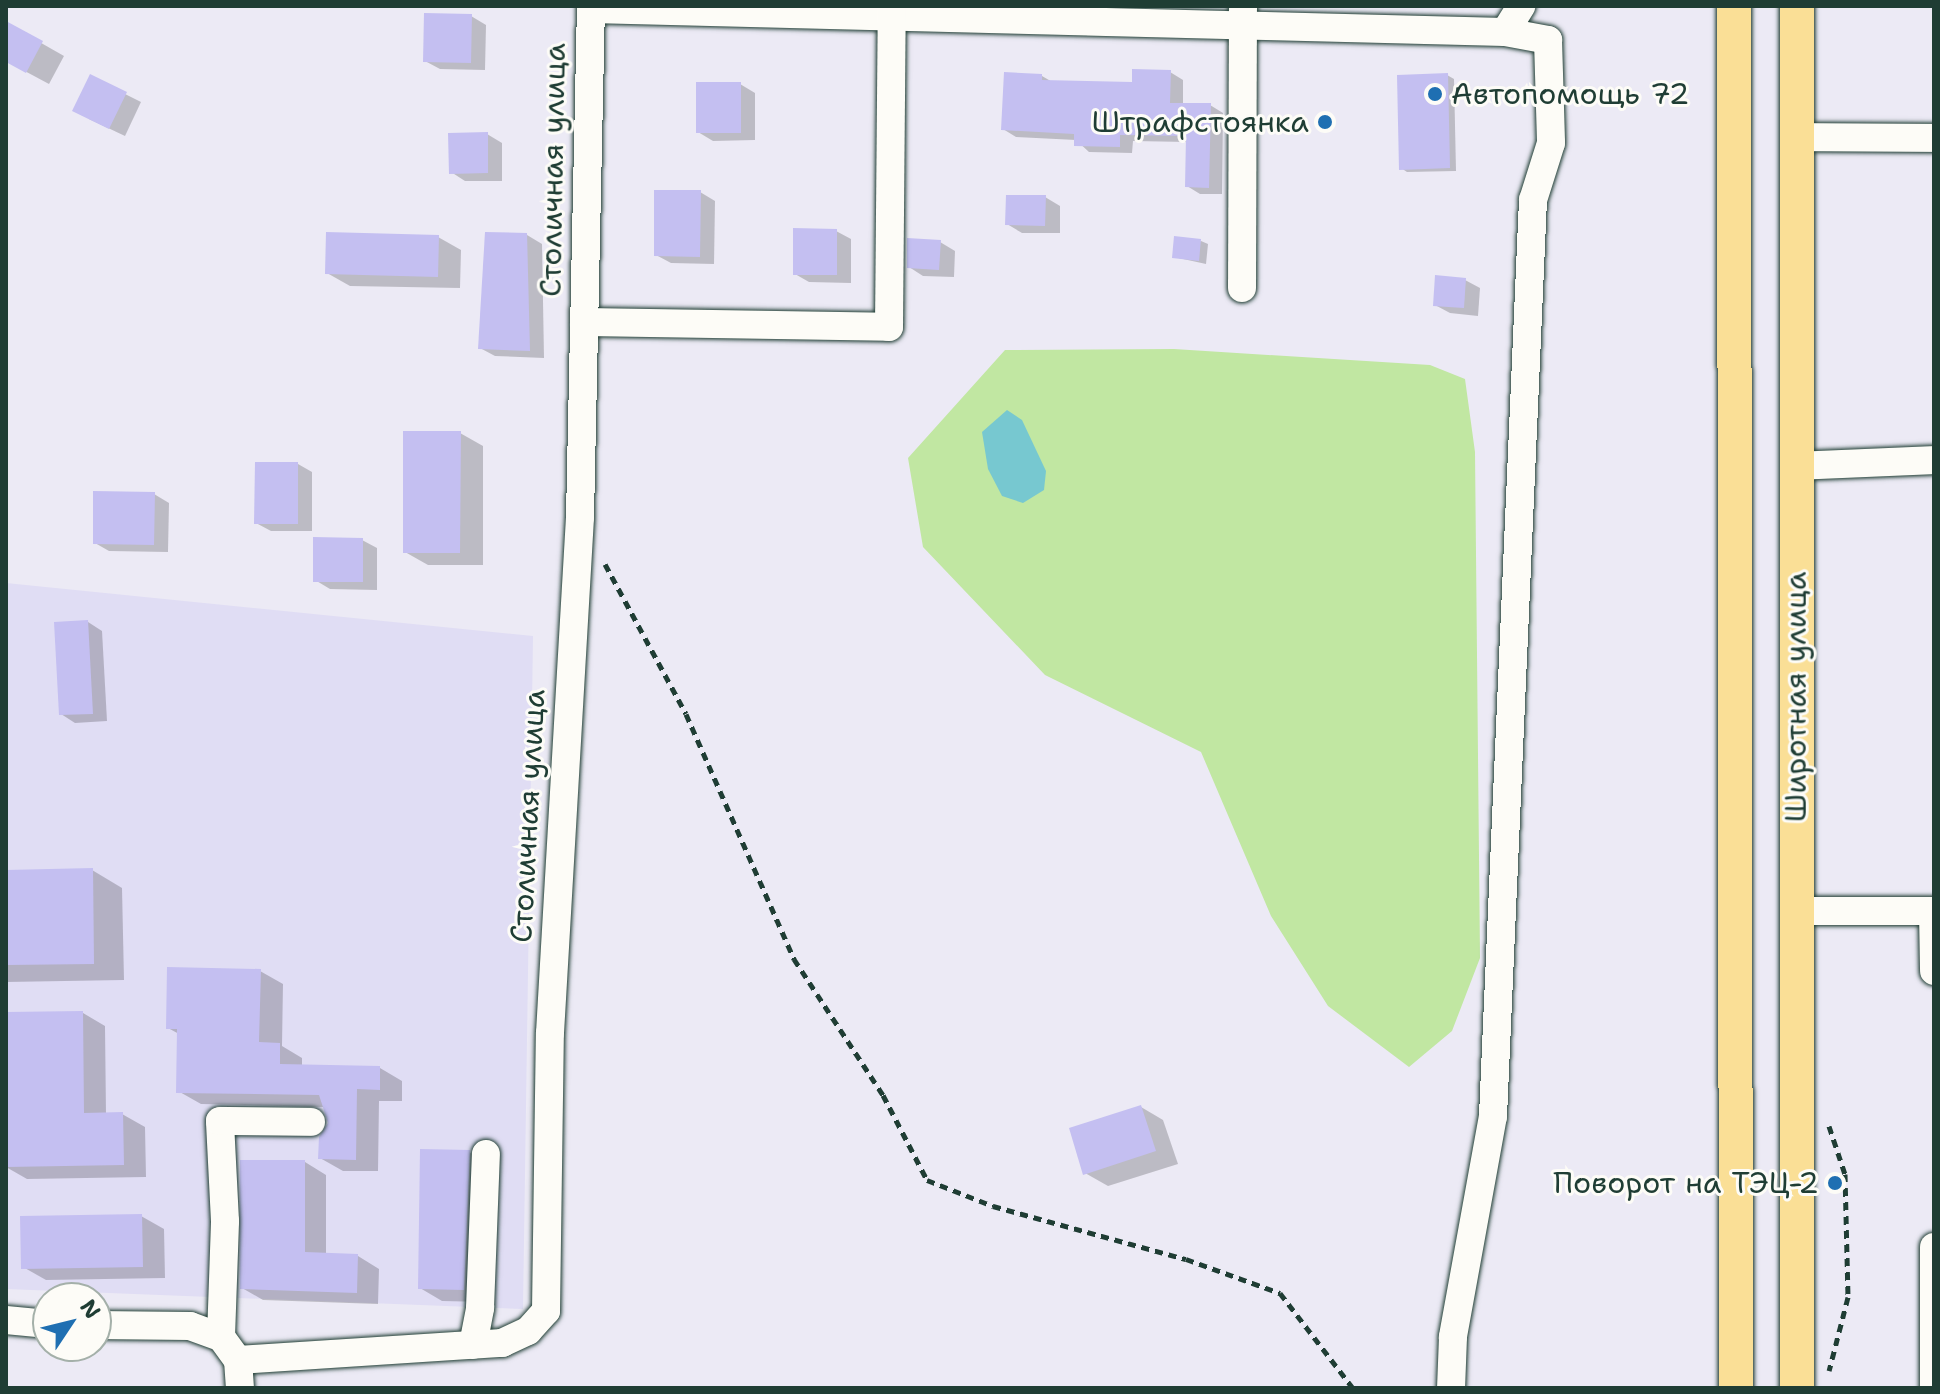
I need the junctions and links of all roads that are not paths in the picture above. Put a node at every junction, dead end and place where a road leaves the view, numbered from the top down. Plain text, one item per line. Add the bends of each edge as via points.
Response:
1 (1521, 6) edge
2 (1734, 6) edge
3 (1797, 6) edge
4 (591, 8) edge
5 (892, 10) edge
6 (1243, 15) edge
7 (1505, 32) junction
8 (1795, 137) junction
9 (1934, 138) edge
10 (1242, 288) dead end
11 (584, 322) junction
12 (1934, 460) edge
13 (1797, 466) junction
14 (1933, 910) edge
15 (1795, 911) junction
16 (1934, 971) edge
17 (311, 1122) dead end
18 (486, 1154) dead end
19 (1934, 1247) edge
20 (6, 1320) edge
21 (32, 1322) edge
22 (112, 1325) edge
23 (221, 1337) junction
24 (473, 1345) junction
25 (238, 1360) junction
26 (240, 1388) edge
27 (1451, 1388) edge
28 (1736, 1388) edge
29 (1797, 1388) edge
30 (1934, 1388) edge

1 - 7 street
2 - 28 main road, Широтная улица
3 - 8 main road, Широтная улица
4 - 5 street
4 - 11 street, Столичная улица
5 - 6 street
5 - 11 street via 889,327
6 - 7 street
6 - 10 street
7 - 27 street via 1548,40 1551,143 1533,200 1493,1116 1453,1337
8 - 9 street
8 - 13 main road, Широтная улица
11 - 24 street, Столичная улица via 580,517 550,1033 546,1311 528,1331 502,1343
12 - 13 street
13 - 15 main road, Широтная улица
14 - 15 street
14 - 16 street
15 - 29 main road, Широтная улица
17 - 23 street via 220,1121 225,1221
18 - 24 street via 480,1308
19 - 30 street
20 - 21 street
22 - 23 street via 190,1326
23 - 25 street
24 - 25 street, Столичная улица
25 - 26 street

